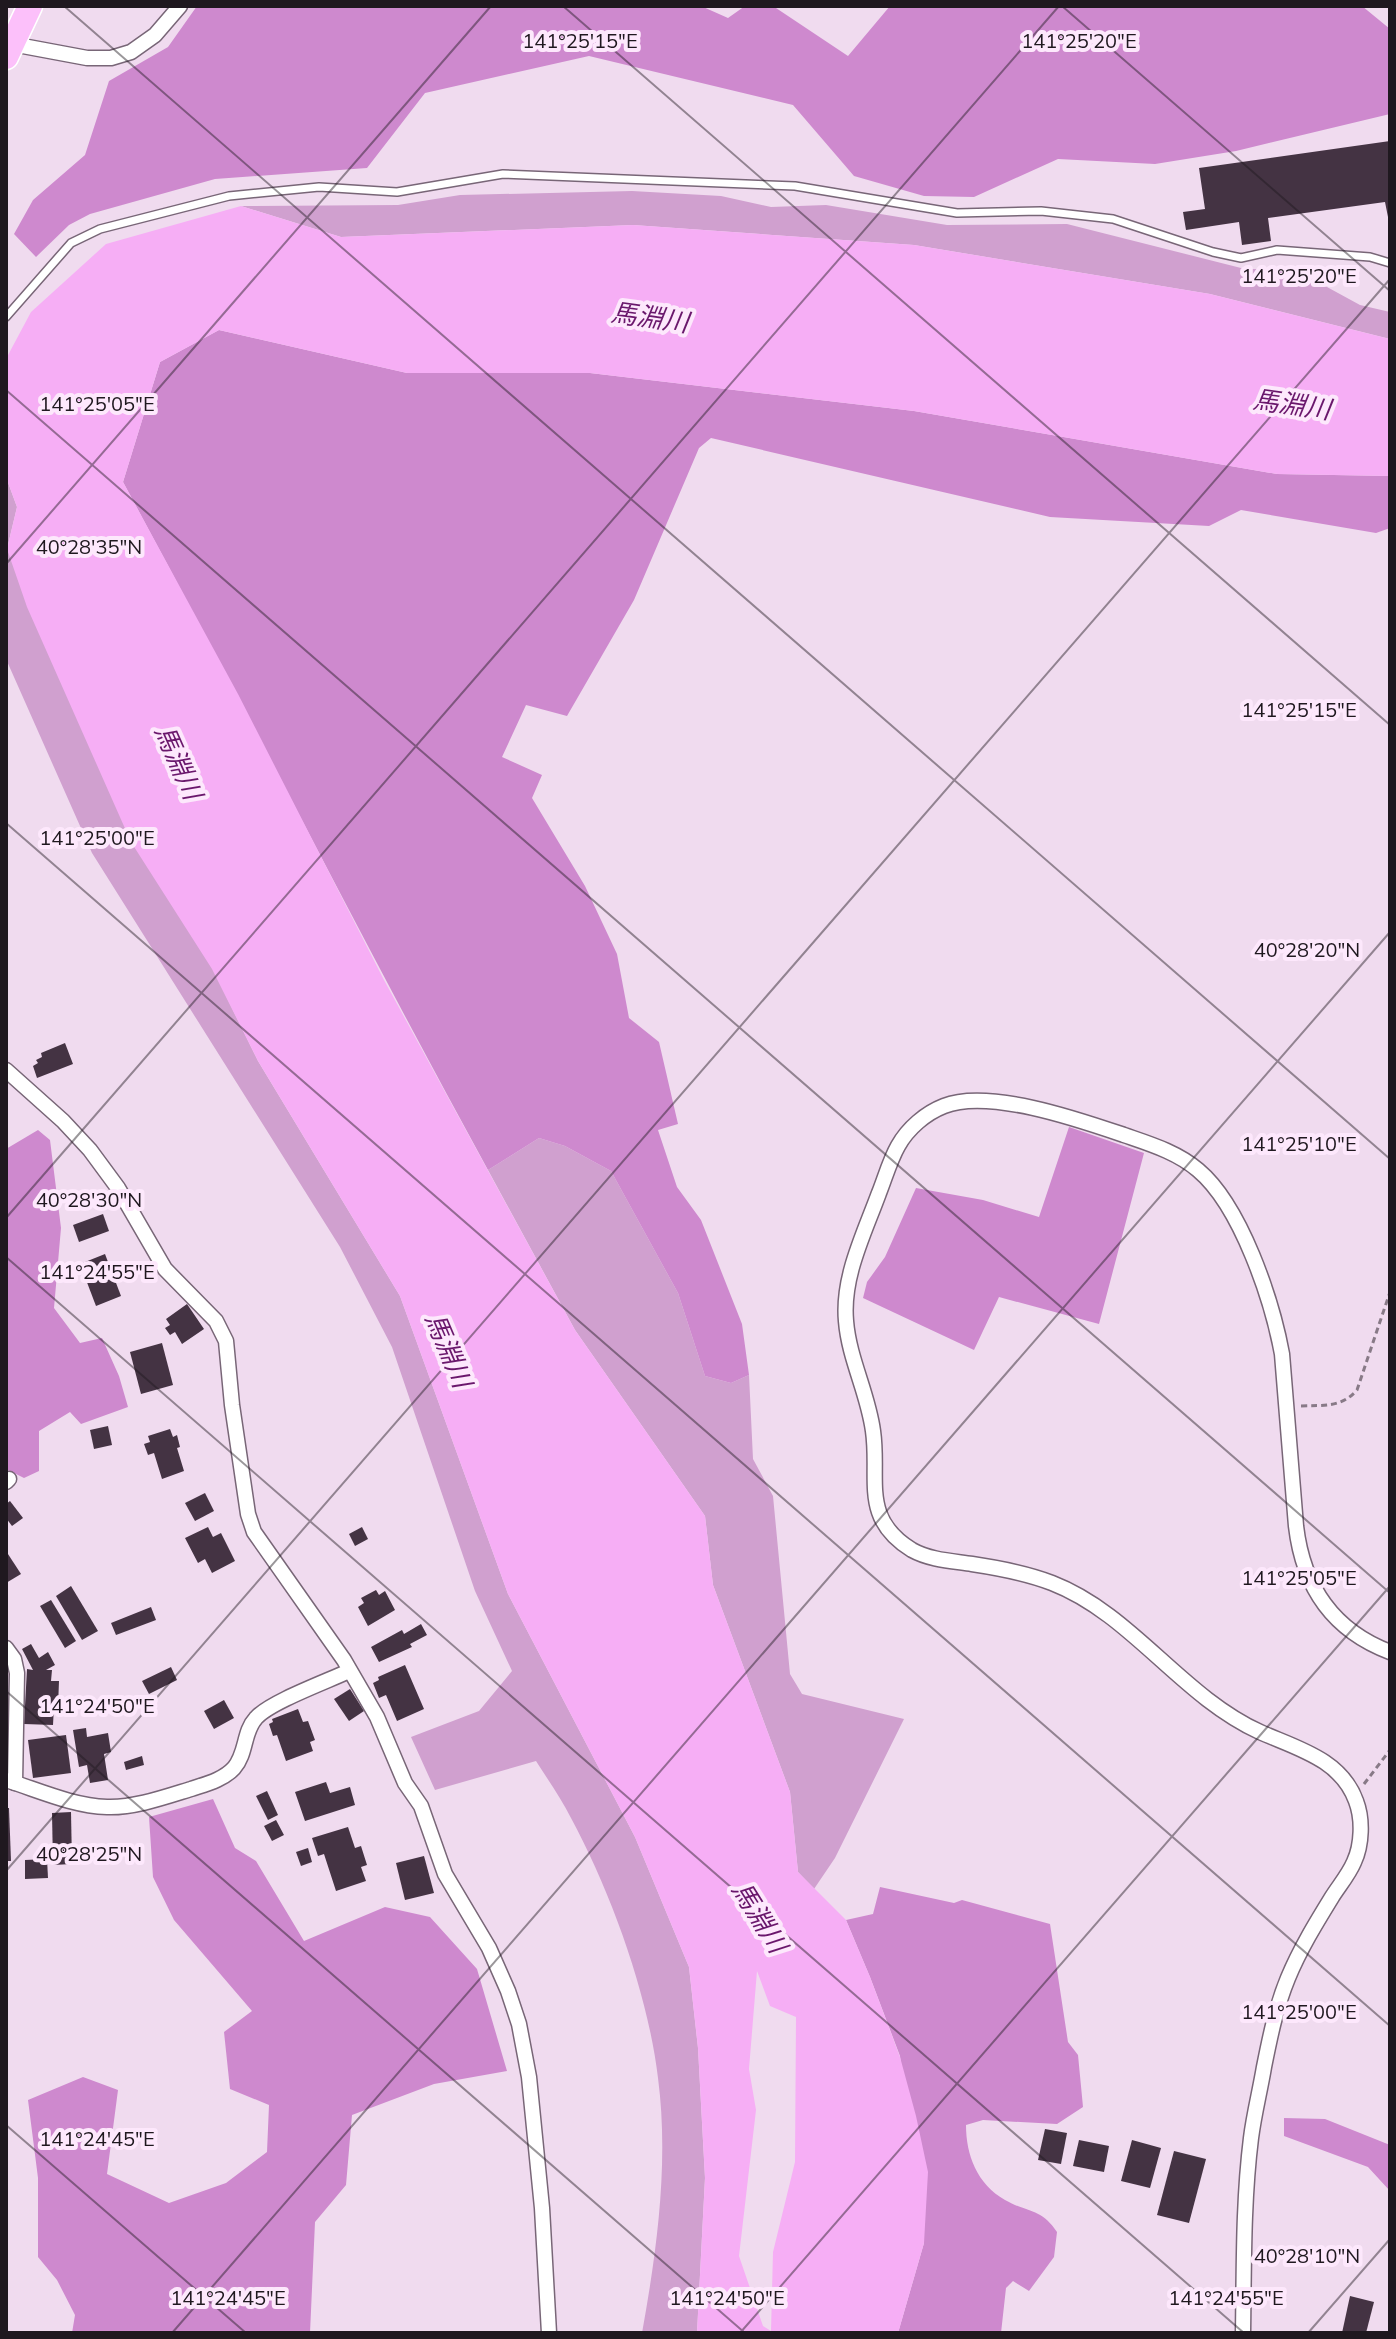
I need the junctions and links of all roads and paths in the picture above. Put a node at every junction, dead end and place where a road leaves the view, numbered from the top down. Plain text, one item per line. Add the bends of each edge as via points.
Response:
1 (30, 6) edge
2 (180, 6) edge
3 (9, 50) edge
4 (1390, 263) edge
5 (6, 317) edge
6 (6, 1070) edge
7 (1390, 1292) edge
8 (1286, 1406) junction
9 (6, 1648) edge
10 (1390, 1652) edge
11 (349, 1671) junction
12 (1390, 1750) edge
13 (11, 1781) edge
14 (1353, 1796) junction
15 (549, 2333) edge
16 (1243, 2333) edge

1 - 3 highway
2 - 3 street via 155,35 111,58
4 - 5 lane via 1277,250 1241,258 1113,219 1041,211 957,213 795,186 503,174 397,192 319,187 229,196 115,224 71,243
6 - 11 street via 90,1150 165,1269 216,1321 226,1341 254,1532
7 - 8 path via 1357,1390 1348,1400
8 - 10 street via 1297,1537 1307,1577 1345,1626
8 - 14 street via 1277,1327 1252,1258 1223,1200 1184,1160 1086,1122 984,1100 944,1106 924,1117 897,1147 851,1269 846,1296 848,1341 869,1402 878,1515 912,1549 932,1558 1012,1570 1092,1604 1229,1714 1333,1768
9 - 13 street via 17,1673
11 - 13 street via 257,1717 242,1756 218,1780 107,1807
11 - 15 street via 421,1806 445,1874 489,1948 519,2024 542,2208
12 - 14 path
14 - 16 street via 1361,1831 1355,1860 1297,1957 1271,2033 1248,2166

